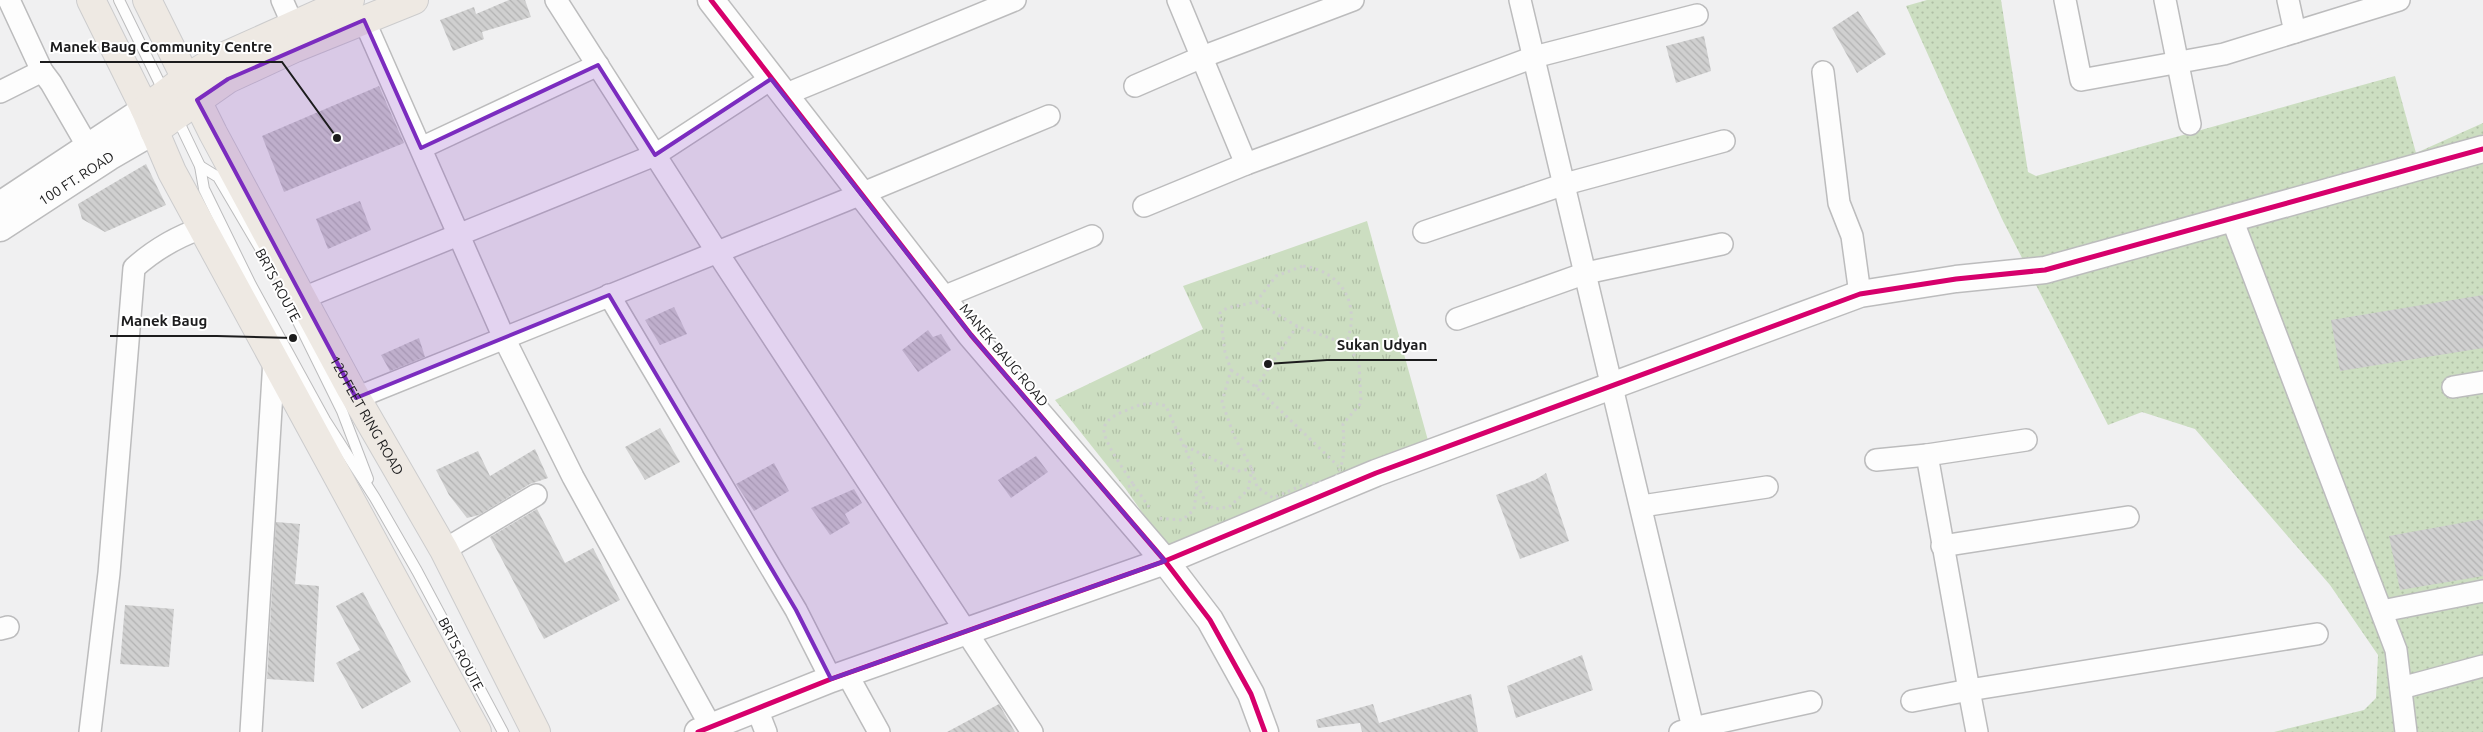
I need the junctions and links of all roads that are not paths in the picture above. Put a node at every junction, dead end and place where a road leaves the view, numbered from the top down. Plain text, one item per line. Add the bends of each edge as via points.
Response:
1 (9, 0) edge
2 (91, 0) edge
3 (120, 0) edge
4 (147, 0) edge
5 (282, 0) edge
6 (414, 0) edge
7 (556, 0) edge
8 (711, 0) edge
9 (1015, 0) edge
10 (1178, 0) edge
11 (1353, 0) edge
12 (1520, 0) edge
13 (2065, 0) edge
14 (2165, 0) edge
15 (2288, 0) edge
16 (2398, 0) edge
17 (357, 10) edge
18 (1697, 14) dead end
19 (293, 25) junction
20 (2295, 32) junction
21 (1202, 57) junction
22 (1534, 57) junction
23 (2178, 62) junction
24 (598, 66) junction
25 (42, 71) junction
26 (1823, 72) dead end
27 (1135, 86) dead end
28 (778, 87) junction
29 (0, 92) edge
30 (170, 105) junction
31 (1049, 116) dead end
32 (2190, 124) dead end
33 (1724, 141) dead end
34 (88, 147) junction
35 (421, 148) junction
36 (2483, 149) edge
37 (655, 155) junction
38 (1246, 164) junction
39 (200, 166) junction
40 (1565, 184) junction
41 (860, 194) junction
42 (0, 205) edge
43 (1144, 206) dead end
44 (2232, 219) junction
45 (0, 228) edge
46 (202, 228) junction
47 (1424, 232) dead end
48 (459, 235) junction
49 (1092, 236) dead end
50 (1722, 244) dead end
51 (717, 252) junction
52 (1586, 273) junction
53 (1860, 294) junction
54 (609, 295) junction
55 (944, 297) junction
56 (303, 298) junction
57 (1457, 318) dead end
58 (504, 338) junction
59 (274, 360) junction
60 (2483, 382) edge
61 (1614, 386) junction
62 (2454, 387) dead end
63 (356, 398) junction
64 (2026, 440) dead end
65 (1927, 455) junction
66 (1876, 460) dead end
67 (1768, 487) dead end
68 (536, 495) dead end
69 (375, 498) junction
70 (1642, 506) junction
71 (2128, 517) dead end
72 (1942, 546) junction
73 (444, 550) junction
74 (1165, 561) junction
75 (2483, 591) edge
76 (2382, 611) junction
77 (967, 631) junction
78 (2317, 634) dead end
79 (2483, 666) edge
80 (839, 676) junction
81 (2401, 688) junction
82 (1969, 690) junction
83 (1912, 701) dead end
84 (1811, 702) dead end
85 (762, 720) edge
86 (704, 729) edge
87 (1687, 730) edge
88 (90, 732) edge
89 (251, 732) edge
90 (478, 732) edge
91 (503, 732) edge
92 (536, 732) edge
93 (879, 732) edge
94 (1032, 732) edge
95 (1265, 732) edge
96 (1977, 732) edge
97 (2406, 732) edge

1 - 25 street
2 - 30 main road, 120 FEET RING ROAD
3 - 30 lane, BRTS ROUTE
4 - 30 main road, 120 FEET RING ROAD
5 - 19 street
6 - 17 main road, 100 FT. ROAD
7 - 24 street
8 - 28 street, MANEK BAUG ROAD
9 - 28 street
10 - 21 street
11 - 21 street
12 - 22 street
13 - 23 street via 2081,80
14 - 23 street
15 - 20 street
16 - 20 street
17 - 19 main road, 100 FT. ROAD
17 - 30 main road, 100 FT. ROAD via 228,80
17 - 35 street
18 - 22 street
19 - 30 main road, 100 FT. ROAD via 216,60
20 - 23 street via 2224,54
21 - 27 street
21 - 38 street
22 - 38 street
22 - 40 street
23 - 32 street
24 - 35 street
24 - 37 street
25 - 29 street
25 - 34 street
26 - 53 street via 1839,203 1852,236
28 - 37 street
28 - 41 street, MANEK BAUG ROAD
30 - 34 street, 100 FT. ROAD
30 - 39 lane, BRTS ROUTE
30 - 45 street, 100 FT. ROAD via 110,157
30 - 46 main road, 120 FEET RING ROAD via 172,172
30 - 56 main road, 120 FEET RING ROAD
31 - 41 street
33 - 40 street
34 - 42 street, 100 FT. ROAD
35 - 48 street
36 - 44 street
37 - 48 street
37 - 51 street
38 - 43 street
39 - 69 lane, BRTS ROUTE via 204,189 252,285 325,420
39 - 69 lane, BRTS ROUTE via 218,177 273,271 342,411
40 - 47 street
40 - 52 street
41 - 51 street
41 - 55 street, MANEK BAUG ROAD
44 - 53 street via 2045,270 1956,279
44 - 76 street
46 - 59 main road, 120 FEET RING ROAD
46 - 88 street via 174,238 134,268 109,573
48 - 56 street
48 - 58 street
49 - 55 street
50 - 52 street
51 - 54 street
51 - 77 street
52 - 57 street
52 - 61 street
53 - 61 street
54 - 58 street
54 - 80 street via 796,610
55 - 74 street, MANEK BAUG ROAD via 971,335
56 - 63 main road, 120 FEET RING ROAD
58 - 63 street
58 - 86 street
59 - 89 street
59 - 90 main road, 120 FEET RING ROAD
60 - 62 street
61 - 70 street
61 - 74 street via 1376,473
63 - 73 main road, 120 FEET RING ROAD
64 - 65 street
65 - 66 street
65 - 72 street
67 - 70 street
68 - 73 street
69 - 91 lane, BRTS ROUTE via 418,571
70 - 87 street
71 - 72 street
72 - 82 street
73 - 92 main road, 120 FEET RING ROAD
74 - 77 street
74 - 95 street, MANEK BAUG ROAD via 1210,620 1252,694
75 - 76 street
76 - 81 street via 2396,650
77 - 80 street
77 - 94 street
78 - 82 street
79 - 81 street
80 - 85 street
80 - 93 street
81 - 97 street
82 - 83 street
82 - 96 street
84 - 87 street
85 - 86 street

